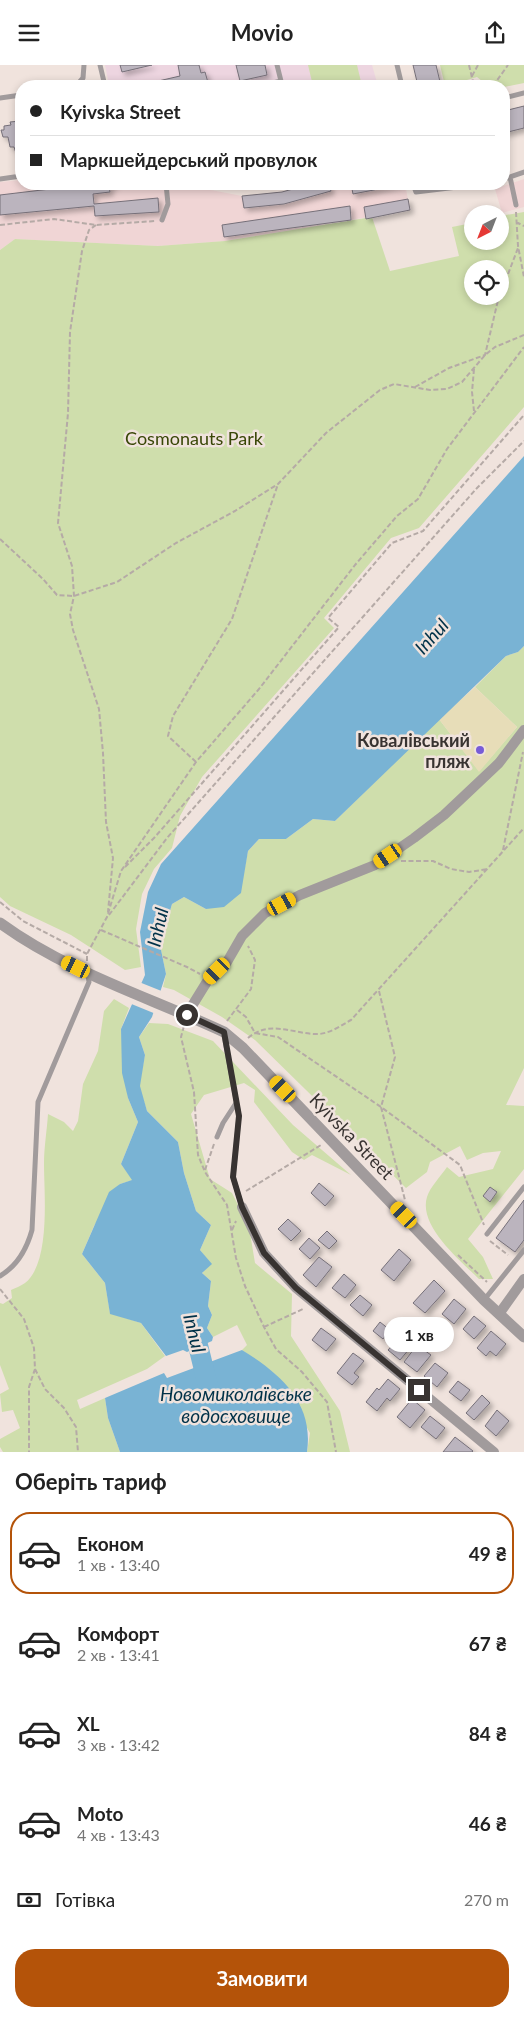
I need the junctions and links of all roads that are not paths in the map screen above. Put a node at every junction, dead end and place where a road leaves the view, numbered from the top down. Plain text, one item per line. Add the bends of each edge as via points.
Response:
1 (84, 65) edge
2 (100, 65) edge
3 (277, 65) edge
4 (397, 65) edge
5 (81, 80) edge
6 (104, 80) edge
7 (282, 80) edge
8 (401, 80) edge
9 (524, 93) edge
10 (15, 96) edge
11 (510, 97) edge
12 (0, 98) edge
13 (524, 172) edge
14 (15, 177) edge
15 (510, 177) edge
16 (0, 179) edge
17 (510, 187) edge
18 (167, 190) edge
19 (415, 190) edge
20 (432, 190) edge
21 (516, 205) road end
22 (162, 220) road end
23 (524, 731) edge
24 (0, 923) edge
25 (87, 972) junction
26 (187, 1015) junction
27 (224, 1032) junction
28 (236, 1103) junction
29 (217, 1137) road end
30 (524, 1187) edge
31 (242, 1207) joint
32 (487, 1234) road end
33 (524, 1249) edge
34 (0, 1276) edge
35 (524, 1279) edge
36 (484, 1300) junction
37 (499, 1314) junction
38 (524, 1337) edge
39 (494, 1452) edge

1 - 5 lane
2 - 6 lane
3 - 7 lane
4 - 8 lane
9 - 11 lane
10 - 12 lane
13 - 15 lane
14 - 16 lane
17 - 21 lane
18 - 22 lane via 168,204
19 - 20 lane
23 - 26 street via 499,763 444,815 414,838 375,865 265,913 242,936 226,962 208,980
24 - 25 street, Kyivska Street via 24,940
25 - 26 street, Kyivska Street
25 - 34 lane via 89,982 38,1102 32,1229 27,1248
26 - 27 street, Kyivska Street
27 - 28 lane
27 - 36 street, Kyivska Street
28 - 29 lane
28 - 31 lane via 239,1116 233,1177
30 - 32 lane
31 - 39 street via 264,1253 296,1288
33 - 36 lane
35 - 37 street
36 - 37 street, Kyivska Street
37 - 38 street, Kyivska Street

